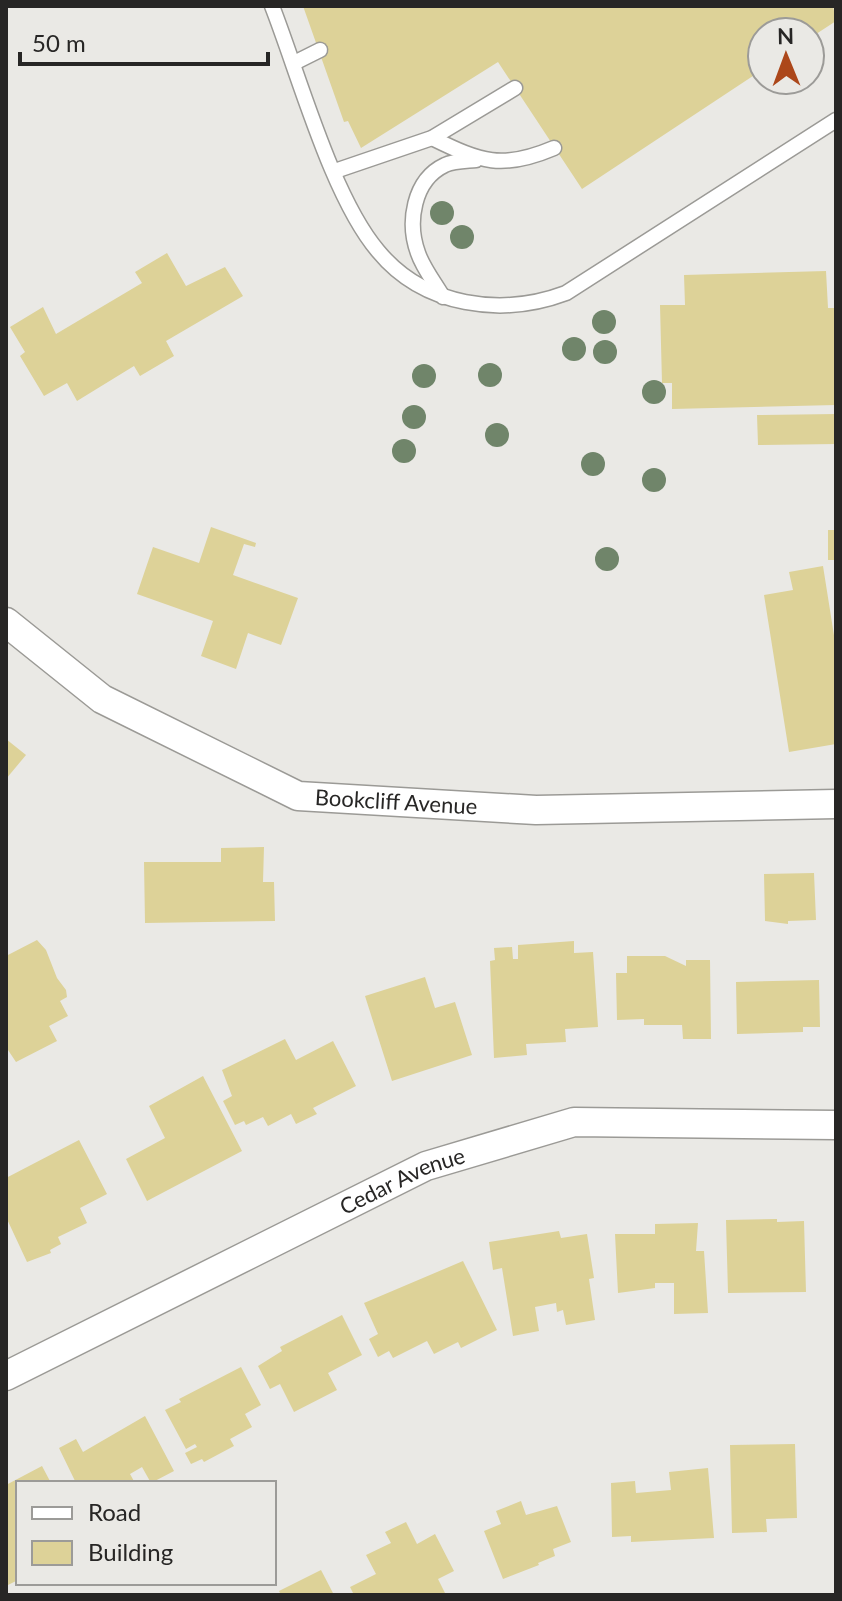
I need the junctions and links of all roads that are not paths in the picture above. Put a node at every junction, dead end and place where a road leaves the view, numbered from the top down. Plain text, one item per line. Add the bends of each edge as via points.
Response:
1 (272, 6) edge
2 (320, 50) dead end
3 (294, 63) junction
4 (515, 88) dead end
5 (836, 120) edge
6 (432, 138) junction
7 (554, 148) dead end
8 (476, 160) junction
9 (335, 171) junction
10 (443, 297) junction
11 (6, 622) edge
12 (836, 804) edge
13 (836, 1125) edge
14 (6, 1376) edge

1 - 3 lane
2 - 3 lane
3 - 9 lane
4 - 6 lane
5 - 10 lane via 566,293 517,306
6 - 8 lane
6 - 9 lane
7 - 8 lane via 526,160
8 - 10 lane via 446,164 426,178 414,206 418,254
9 - 10 lane via 362,230 379,253 419,286
11 - 12 street, Bookcliff Avenue via 102,699 298,796 536,810
13 - 14 street, Cedar Avenue via 574,1122 426,1166

